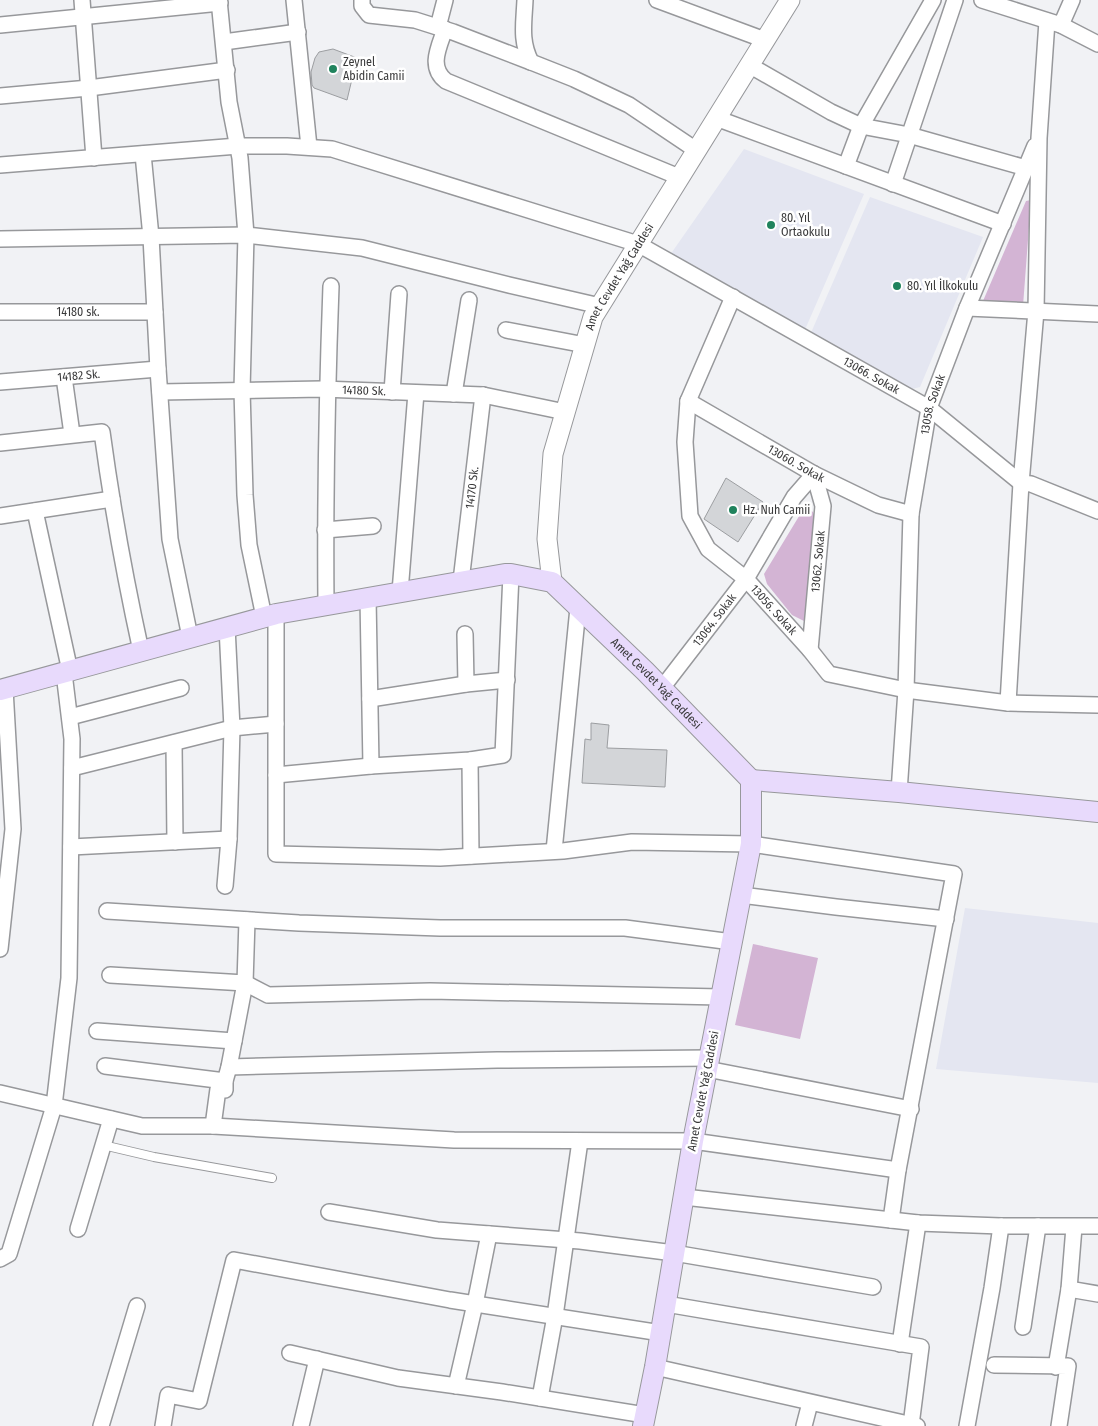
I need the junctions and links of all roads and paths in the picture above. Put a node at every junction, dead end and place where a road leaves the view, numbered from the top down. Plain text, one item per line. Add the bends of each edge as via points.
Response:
1 (82, 0) edge
2 (294, 0) edge
3 (362, 0) edge
4 (446, 0) edge
5 (525, 0) edge
6 (656, 0) edge
7 (790, 0) edge
8 (933, 0) edge
9 (955, 0) edge
10 (982, 0) edge
11 (1072, 0) edge
12 (220, 1) edge
13 (83, 17) junction
14 (1054, 23) junction
15 (0, 25) edge
16 (442, 28) junction
17 (298, 32) junction
18 (765, 40) junction
19 (224, 42) junction
20 (1098, 44) edge
21 (530, 62) junction
22 (749, 65) junction
23 (227, 70) junction
24 (89, 88) junction
25 (0, 96) edge
26 (716, 118) junction
27 (861, 126) junction
28 (910, 134) junction
29 (1039, 138) junction
30 (238, 146) junction
31 (309, 147) junction
32 (696, 150) junction
33 (143, 154) junction
34 (94, 158) junction
35 (0, 165) edge
36 (846, 166) junction
37 (1026, 168) junction
38 (680, 177) junction
39 (893, 184) junction
40 (1003, 224) junction
41 (246, 235) junction
42 (151, 237) junction
43 (0, 239) edge
44 (638, 244) junction
45 (330, 286) dead end
46 (399, 294) dead end
47 (733, 296) junction
48 (469, 300) dead end
49 (600, 306) junction
50 (968, 308) junction
51 (0, 312) edge
52 (155, 312) junction
53 (1036, 312) junction
54 (1098, 314) edge
55 (506, 330) dead end
56 (585, 345) junction
57 (158, 369) junction
58 (64, 376) junction
59 (0, 382) edge
60 (242, 390) junction
61 (327, 390) junction
62 (160, 392) junction
63 (392, 392) junction
64 (416, 393) junction
65 (454, 394) junction
66 (483, 395) junction
67 (688, 401) junction
68 (929, 408) junction
69 (565, 412) junction
70 (72, 434) junction
71 (0, 442) edge
72 (814, 474) junction
73 (1021, 483) junction
74 (112, 499) junction
75 (35, 511) junction
76 (1098, 511) edge
77 (911, 514) junction
78 (0, 516) edge
79 (373, 526) dead end
80 (325, 530) junction
81 (511, 574) junction
82 (746, 579) junction
83 (461, 582) junction
84 (552, 582) junction
85 (400, 592) junction
86 (368, 598) junction
87 (326, 605) junction
88 (578, 608) junction
89 (270, 615) junction
90 (228, 627) junction
91 (465, 634) dead end
92 (190, 638) junction
93 (810, 650) junction
94 (140, 651) junction
95 (67, 672) junction
96 (507, 680) junction
97 (466, 684) junction
98 (181, 688) dead end
99 (662, 688) junction
100 (2, 689) edge
101 (906, 690) junction
102 (370, 699) junction
103 (1008, 703) junction
104 (1098, 705) edge
105 (70, 717) junction
106 (276, 724) junction
107 (232, 728) junction
108 (174, 742) junction
109 (470, 760) junction
110 (371, 766) junction
111 (72, 768) junction
112 (276, 775) junction
113 (751, 780) junction
114 (899, 792) junction
115 (1098, 812) edge
116 (229, 839) junction
117 (175, 842) junction
118 (751, 844) junction
119 (72, 847) junction
120 (554, 851) junction
121 (471, 856) junction
122 (4, 870) edge
123 (225, 886) dead end
124 (741, 895) junction
125 (107, 911) dead end
126 (946, 919) junction
127 (247, 920) junction
128 (732, 942) junction
129 (0, 950) edge
130 (110, 975) dead end
131 (245, 983) junction
132 (721, 997) junction
133 (98, 1031) dead end
134 (234, 1041) junction
135 (708, 1064) junction
136 (105, 1066) dead end
137 (227, 1074) junction
138 (0, 1093) edge
139 (54, 1106) junction
140 (911, 1109) junction
141 (111, 1119) junction
142 (213, 1126) junction
143 (580, 1141) junction
144 (693, 1141) junction
145 (103, 1145) junction
146 (898, 1170) junction
147 (272, 1178) dead end
148 (684, 1197) junction
149 (328, 1212) dead end
150 (891, 1220) junction
151 (918, 1223) junction
152 (1001, 1226) junction
153 (1038, 1226) junction
154 (1098, 1226) edge
155 (1074, 1227) junction
156 (78, 1229) dead end
157 (489, 1234) junction
158 (566, 1240) junction
159 (674, 1253) junction
160 (0, 1259) edge
161 (873, 1287) dead end
162 (1069, 1289) junction
163 (1098, 1294) edge
164 (475, 1304) junction
165 (666, 1304) junction
166 (137, 1306) dead end
167 (555, 1316) junction
168 (1022, 1327) dead end
169 (661, 1333) junction
170 (900, 1344) junction
171 (290, 1352) dead end
172 (317, 1359) junction
173 (994, 1366) dead end
174 (655, 1367) junction
175 (1056, 1367) junction
176 (456, 1386) junction
177 (540, 1398) junction
178 (810, 1402) junction
179 (644, 1420) edge
180 (914, 1425) edge
181 (101, 1426) edge
182 (164, 1426) edge
183 (301, 1426) edge
184 (804, 1426) edge
185 (967, 1426) edge
186 (1059, 1426) edge

1 - 13 street
2 - 17 street
3 - 16 street via 362,6 369,14 415,20
4 - 16 street
5 - 21 street via 523,38
6 - 18 street
7 - 18 street, Amet Cevdet Yağ Caddesi
8 - 27 street
9 - 28 street
10 - 14 street
11 - 14 street
12 - 13 street
12 - 19 street
13 - 15 street
13 - 24 street
14 - 20 street
14 - 29 street
16 - 21 street
16 - 38 street via 436,68 446,81
17 - 19 street
17 - 31 street
18 - 22 street, Amet Cevdet Yağ Caddesi
19 - 23 street
21 - 32 street via 629,105
22 - 26 street, Amet Cevdet Yağ Caddesi
22 - 27 street
23 - 24 street
23 - 30 street via 229,102
24 - 25 street
24 - 34 street
26 - 32 street, Amet Cevdet Yağ Caddesi
26 - 36 street
27 - 28 street
27 - 36 street
28 - 37 street
28 - 39 street
29 - 37 street, 13058. Sokak
29 - 53 street
30 - 31 street, 13066. Sokak
30 - 33 street, 13066. Sokak
30 - 41 street
31 - 44 street, 13066. Sokak via 332,149
32 - 38 street, Amet Cevdet Yağ Caddesi
33 - 34 street, 13066. Sokak
33 - 42 street
34 - 35 street, 13066. Sokak
36 - 39 street
37 - 40 street, 13058. Sokak
38 - 44 street, Amet Cevdet Yağ Caddesi
39 - 40 street
40 - 50 street, 13058. Sokak
41 - 42 street
41 - 49 street via 362,248
41 - 60 street
42 - 43 street
42 - 52 street
44 - 47 street, 13066. Sokak
44 - 49 street, Amet Cevdet Yağ Caddesi
45 - 61 street
46 - 63 street
47 - 67 street, 13056. Sokak
47 - 68 street, 13066. Sokak
48 - 65 street
49 - 56 street, Amet Cevdet Yağ Caddesi via 593,317
50 - 53 street
50 - 68 street, 13058. Sokak
51 - 52 street, 14180 sk.
52 - 57 street
53 - 54 street
53 - 73 street
55 - 56 street
56 - 69 street, Amet Cevdet Yağ Caddesi
57 - 58 street, 14182 Sk.
57 - 62 street
58 - 59 street, 14182 Sk.
58 - 70 street
60 - 61 street, 14180 Sk.
60 - 62 street, 14180 Sk.
60 - 89 street via 249,545
61 - 63 street, 14180 Sk.
61 - 80 street
62 - 92 street via 170,539
63 - 64 street, 14180 Sk.
64 - 65 street, 14180 Sk.
64 - 85 street
65 - 66 street, 14180 Sk.
66 - 69 street, 14180 Sk.
66 - 83 street, 14170 Sk.
67 - 72 street, 13060. Sokak
67 - 82 street, 13056. Sokak via 685,442 690,516 708,549
68 - 73 street, 13066. Sokak
68 - 77 street, 13058. Sokak
69 - 84 street, Amet Cevdet Yağ Caddesi via 554,454 547,540
70 - 71 street
70 - 74 street via 102,432
72 - 77 street, 13060. Sokak via 878,505
72 - 82 street, 13064. Sokak via 794,497
72 - 93 street, 13062. Sokak via 823,506
73 - 76 street, 13066. Sokak
73 - 103 street
74 - 75 street
74 - 94 street
75 - 78 street
75 - 95 street
77 - 101 street, 13058. Sokak
79 - 80 street
80 - 87 street
81 - 83 main road
81 - 84 main road
81 - 96 street
82 - 93 street, 13056. Sokak
82 - 99 street, 13064. Sokak
83 - 85 main road
84 - 88 main road, Amet Cevdet Yağ Caddesi
85 - 86 main road
86 - 87 main road
86 - 102 street
87 - 89 main road
88 - 99 main road, Amet Cevdet Yağ Caddesi
88 - 120 street
89 - 90 main road
89 - 106 street
90 - 92 main road
90 - 107 street
91 - 97 street
92 - 94 main road
93 - 101 street, 13056. Sokak via 829,674
94 - 95 main road
95 - 100 main road
95 - 105 street
96 - 97 street
96 - 109 street via 503,754
97 - 102 street
98 - 105 street
99 - 113 main road, Amet Cevdet Yağ Caddesi
100 - 122 street via 13,829
101 - 103 street, 13056. Sokak
101 - 114 street, 13058. Sokak
102 - 110 street
103 - 104 street, 13056. Sokak
105 - 111 street
106 - 107 street
106 - 112 street
107 - 108 street
107 - 116 street
108 - 111 street
108 - 117 street
109 - 110 street
109 - 121 street
110 - 112 street
111 - 119 street
112 - 121 street via 276,854
113 - 114 main road
113 - 118 main road, Amet Cevdet Yağ Caddesi
114 - 115 main road
116 - 117 street
116 - 123 street
117 - 119 street
118 - 120 street via 632,842
118 - 124 main road, Amet Cevdet Yağ Caddesi
118 - 126 street via 954,874
119 - 139 street via 69,978
120 - 121 street
122 - 129 street
124 - 126 street
124 - 128 main road, Amet Cevdet Yağ Caddesi
125 - 127 street
126 - 140 street
127 - 128 street via 440,928 626,928
127 - 131 street
128 - 132 main road, Amet Cevdet Yağ Caddesi
130 - 131 street
131 - 132 street via 268,995 430,991
131 - 134 street
132 - 135 main road, Amet Cevdet Yağ Caddesi
133 - 134 street
134 - 137 street
135 - 137 street via 488,1060
135 - 140 street
135 - 144 main road, Amet Cevdet Yağ Caddesi
136 - 137 street
137 - 142 street via 224,1090 218,1089
138 - 139 street
139 - 141 street
139 - 160 street via 9,1254
140 - 146 street
141 - 142 street via 142,1126
141 - 145 street
142 - 143 street via 454,1140
143 - 144 street
143 - 158 street
144 - 146 street
144 - 148 main road, Amet Cevdet Yağ Caddesi
145 - 147 lane via 154,1158
145 - 156 street
146 - 150 street
148 - 150 street
148 - 159 main road, Amet Cevdet Yağ Caddesi
149 - 157 street via 437,1230
150 - 151 street
151 - 152 street
151 - 170 street
152 - 153 street
152 - 185 street
153 - 155 street
153 - 168 street
154 - 155 street
155 - 162 street
157 - 158 street
157 - 164 street
158 - 159 street
158 - 167 street
159 - 161 street
159 - 165 main road, Amet Cevdet Yağ Caddesi
162 - 163 street
162 - 175 street
164 - 167 street
164 - 176 street
164 - 182 street via 234,1260 199,1401 168,1395
165 - 169 main road, Amet Cevdet Yağ Caddesi
165 - 170 street
166 - 181 street
167 - 169 street
167 - 177 street
169 - 174 main road, Amet Cevdet Yağ Caddesi
170 - 180 street via 921,1347
171 - 172 street
172 - 176 street via 398,1378
172 - 183 street
173 - 175 street
174 - 178 street
174 - 179 main road, Amet Cevdet Yağ Caddesi
175 - 186 street via 1068,1366
176 - 177 street
177 - 179 street
178 - 180 street
178 - 184 street

